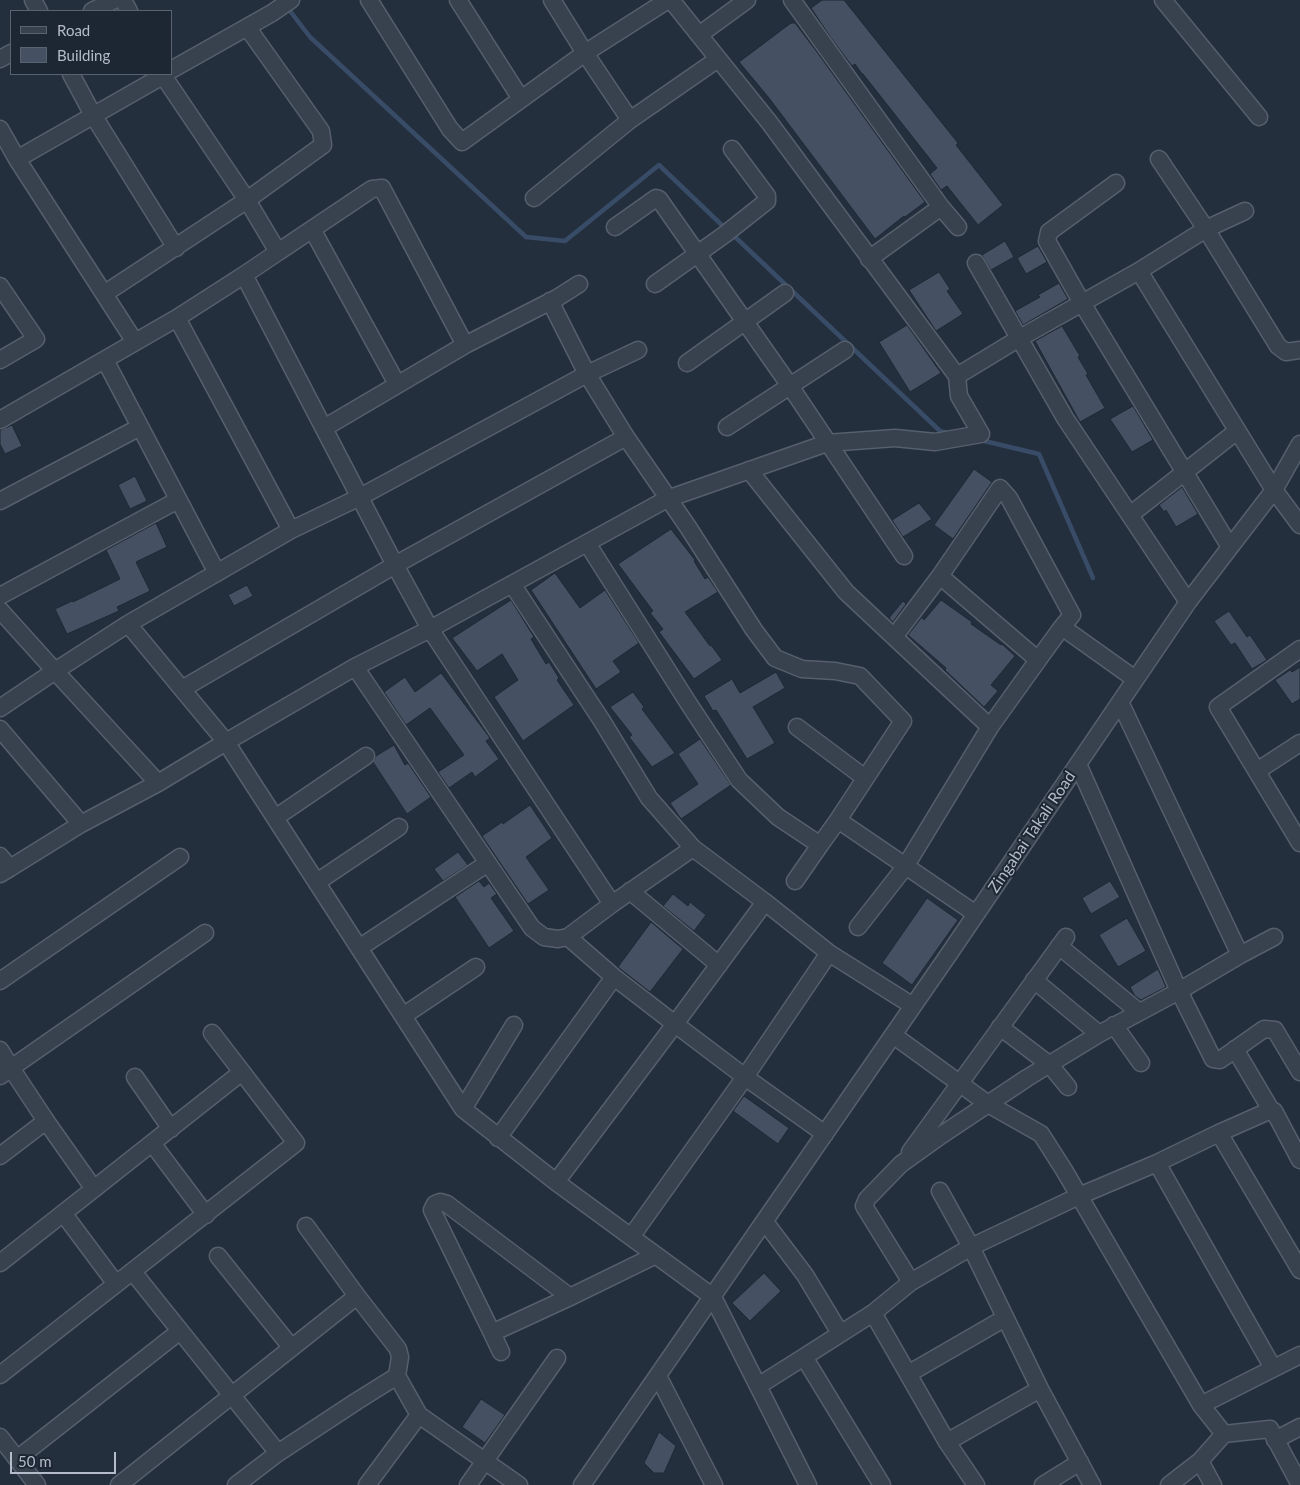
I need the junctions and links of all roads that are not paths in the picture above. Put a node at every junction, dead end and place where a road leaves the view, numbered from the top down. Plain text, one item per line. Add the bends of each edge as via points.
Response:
1 (114, 0) edge
2 (290, 0) edge
3 (369, 0) edge
4 (458, 0) edge
5 (552, 0) edge
6 (669, 0) edge
7 (747, 0) edge
8 (792, 0) edge
9 (1162, 0) edge
10 (94, 10) edge
11 (247, 27) junction
12 (699, 35) junction
13 (585, 53) junction
14 (718, 59) junction
15 (172, 70) edge
16 (72, 75) edge
17 (163, 75) edge
18 (167, 75) edge
19 (521, 100) junction
20 (93, 115) junction
21 (1259, 117) dead end
22 (630, 120) junction
23 (0, 129) edge
24 (732, 149) dead end
25 (17, 159) junction
26 (1159, 159) dead end
27 (1116, 183) dead end
28 (534, 198) dead end
29 (247, 200) junction
30 (941, 207) junction
31 (1244, 211) dead end
32 (615, 226) dead end
33 (958, 227) dead end
34 (312, 229) junction
35 (1206, 229) junction
36 (176, 248) junction
37 (278, 252) junction
38 (698, 254) junction
39 (869, 259) junction
40 (976, 263) dead end
41 (1139, 271) junction
42 (244, 276) junction
43 (579, 284) dead end
44 (655, 284) dead end
45 (0, 286) edge
46 (785, 293) dead end
47 (104, 294) junction
48 (550, 301) junction
49 (1082, 303) junction
50 (177, 318) junction
51 (745, 322) junction
52 (1018, 339) junction
53 (135, 342) junction
54 (465, 345) junction
55 (638, 350) dead end
56 (845, 350) dead end
57 (1300, 350) edge
58 (0, 360) edge
59 (105, 360) junction
60 (687, 363) dead end
61 (587, 374) junction
62 (957, 376) junction
63 (397, 384) junction
64 (790, 386) junction
65 (0, 420) edge
66 (140, 427) junction
67 (727, 427) dead end
68 (324, 428) junction
69 (1237, 431) junction
70 (626, 437) junction
71 (827, 443) junction
72 (1300, 444) edge
73 (750, 470) junction
74 (1184, 474) junction
75 (1274, 490) junction
76 (360, 497) junction
77 (667, 499) junction
78 (178, 500) junction
79 (0, 501) edge
80 (1130, 515) junction
81 (1300, 526) edge
82 (291, 530) junction
83 (587, 543) junction
84 (1230, 547) junction
85 (904, 556) dead end
86 (395, 565) junction
87 (217, 573) junction
88 (940, 576) junction
89 (512, 584) junction
90 (0, 596) edge
91 (1188, 602) junction
92 (0, 610) edge
93 (128, 624) junction
94 (1062, 627) junction
95 (430, 629) junction
96 (894, 637) junction
97 (1300, 649) edge
98 (1038, 660) junction
99 (355, 667) junction
100 (55, 671) junction
101 (1135, 679) junction
102 (182, 689) junction
103 (1120, 702) junction
104 (0, 708) edge
105 (797, 727) dead end
106 (990, 727) junction
107 (0, 729) edge
108 (226, 742) junction
109 (1300, 743) edge
110 (366, 756) dead end
111 (1078, 764) junction
112 (1257, 771) junction
113 (865, 778) junction
114 (158, 783) junction
115 (275, 818) junction
116 (838, 820) junction
117 (81, 824) junction
118 (400, 826) dead end
119 (1298, 835) edge
120 (820, 845) junction
121 (693, 848) junction
122 (180, 858) dead end
123 (488, 863) junction
124 (3, 866) edge
125 (905, 867) junction
126 (795, 881) dead end
127 (316, 882) junction
128 (630, 891) junction
129 (765, 902) junction
130 (612, 904) junction
131 (976, 914) junction
132 (858, 928) dead end
133 (205, 933) dead end
134 (568, 937) junction
135 (1274, 937) dead end
136 (359, 948) junction
137 (829, 953) junction
138 (1240, 955) junction
139 (719, 965) junction
140 (476, 967) dead end
141 (614, 977) junction
142 (1034, 980) junction
143 (0, 981) edge
144 (1179, 991) junction
145 (913, 1006) junction
146 (1139, 1012) junction
147 (403, 1016) junction
148 (675, 1024) junction
149 (514, 1025) dead end
150 (1114, 1026) junction
151 (1000, 1027) junction
152 (212, 1033) dead end
153 (1099, 1034) junction
154 (893, 1036) junction
155 (1235, 1049) junction
156 (0, 1050) edge
157 (1141, 1063) dead end
158 (1050, 1065) junction
159 (6, 1072) edge
160 (242, 1072) junction
161 (1300, 1072) edge
162 (135, 1077) dead end
163 (745, 1077) junction
164 (959, 1083) junction
165 (1068, 1087) dead end
166 (988, 1104) junction
167 (463, 1109) junction
168 (1271, 1110) junction
169 (46, 1121) junction
170 (171, 1129) junction
171 (1220, 1132) junction
172 (825, 1134) junction
173 (498, 1138) junction
174 (152, 1143) junction
175 (0, 1156) edge
176 (1300, 1160) edge
177 (1157, 1163) junction
178 (901, 1164) junction
179 (556, 1182) junction
180 (94, 1189) junction
181 (940, 1191) dead end
182 (1079, 1196) junction
183 (63, 1214) junction
184 (206, 1215) junction
185 (765, 1222) junction
186 (306, 1226) dead end
187 (631, 1237) junction
188 (971, 1247) junction
189 (656, 1255) junction
190 (218, 1256) dead end
191 (0, 1263) edge
192 (1300, 1270) edge
193 (133, 1272) junction
194 (911, 1282) junction
195 (116, 1284) junction
196 (356, 1296) junction
197 (570, 1297) junction
198 (713, 1297) junction
199 (873, 1313) junction
200 (1005, 1318) junction
201 (180, 1331) junction
202 (492, 1333) junction
203 (840, 1333) junction
204 (291, 1347) junction
205 (501, 1352) dead end
206 (1300, 1355) edge
207 (804, 1357) junction
208 (556, 1358) dead end
209 (3, 1366) edge
210 (1273, 1368) junction
211 (908, 1374) junction
212 (397, 1376) junction
213 (658, 1376) junction
214 (758, 1386) junction
215 (1040, 1389) junction
216 (232, 1396) junction
217 (1201, 1405) junction
218 (418, 1415) junction
219 (1300, 1427) edge
220 (1224, 1434) junction
221 (0, 1437) edge
222 (1275, 1440) junction
223 (947, 1442) junction
224 (278, 1453) junction
225 (17, 1459) junction
226 (486, 1460) junction
227 (1200, 1461) junction
228 (1080, 1462) junction
229 (37, 1485) edge
230 (119, 1485) edge
231 (236, 1485) edge
232 (367, 1485) edge
233 (468, 1485) edge
234 (519, 1485) edge
235 (582, 1485) edge
236 (714, 1485) edge
237 (808, 1485) edge
238 (882, 1485) edge
239 (976, 1485) edge
240 (1043, 1485) edge
241 (1092, 1485) edge
242 (1169, 1485) edge
243 (1213, 1485) edge
244 (1300, 1485) edge

1 - 10 street
2 - 11 street
3 - 19 street via 450,129 462,142
4 - 19 street
5 - 13 street
6 - 12 street
6 - 13 street
7 - 12 street
8 - 30 street
9 - 21 street
11 - 15 street
11 - 29 street via 321,131 324,145
12 - 14 street
13 - 19 street
13 - 22 street
14 - 22 street
14 - 39 street via 769,122
16 - 20 street
17 - 20 street
18 - 29 street
20 - 25 street
20 - 36 street
22 - 28 street
23 - 25 street
24 - 38 street via 767,196 767,201
25 - 47 street
26 - 35 street
27 - 49 street via 1050,232 1047,241
29 - 36 street
29 - 37 street
30 - 33 street
30 - 39 street
31 - 35 street
32 - 38 street via 659,199
34 - 37 street
34 - 54 street via 372,189 382,188
34 - 63 street
35 - 41 street
35 - 57 street via 1278,346 1286,352
36 - 47 street
37 - 42 street
38 - 44 street
38 - 51 street
39 - 62 street
40 - 52 street
41 - 49 street
41 - 69 street
42 - 50 street
42 - 68 street
43 - 48 street
45 - 58 street via 36,339
46 - 51 street
47 - 53 street
48 - 54 street
48 - 61 street
49 - 52 street
49 - 74 street
50 - 53 street
50 - 82 street
51 - 60 street
51 - 64 street
52 - 62 street
52 - 80 street via 1065,418
53 - 59 street
54 - 63 street
55 - 61 street
56 - 64 street
59 - 65 street
59 - 66 street
61 - 70 street
61 - 76 street
62 - 71 street via 959,396 981,434 935,442 895,438
63 - 68 street
64 - 67 street
64 - 71 street
66 - 78 street
66 - 79 street
68 - 76 street
69 - 74 street
69 - 75 street
70 - 77 street
70 - 86 street
71 - 73 street
71 - 85 street
72 - 75 street, Zingabai Takali Road
73 - 77 street
73 - 96 street via 846,592
74 - 80 street
74 - 84 street
75 - 81 street
75 - 84 street, Zingabai Takali Road
76 - 82 street
76 - 86 street
77 - 83 street
77 - 113 street via 776,658 802,669 860,676 903,721
78 - 87 street
78 - 90 street
80 - 91 street
82 - 87 street
83 - 89 street
83 - 120 street via 740,780 778,817
84 - 91 street, Zingabai Takali Road
86 - 95 street
86 - 102 street
87 - 93 street
88 - 94 street via 1000,488 1009,498 1072,615
88 - 96 street
88 - 98 street
89 - 95 street
89 - 121 street via 649,798
91 - 101 street, Zingabai Takali Road
92 - 100 street
93 - 100 street
93 - 102 street
94 - 98 street
94 - 101 street
95 - 99 street
95 - 130 street
96 - 106 street
97 - 112 street via 1218,707
98 - 106 street
99 - 108 street
99 - 123 street
100 - 104 street
100 - 114 street
101 - 103 street, Zingabai Takali Road
102 - 108 street
103 - 111 street, Zingabai Takali Road
103 - 138 street
105 - 113 street
106 - 125 street
107 - 117 street
108 - 114 street
108 - 115 street
109 - 112 street
110 - 115 street
111 - 131 street, Zingabai Takali Road
111 - 144 street
112 - 119 street
113 - 116 street
114 - 117 street
115 - 127 street
116 - 120 street
116 - 125 street
117 - 124 street
118 - 127 street
120 - 126 street
121 - 128 street
121 - 129 street
122 - 143 street
123 - 134 street via 532,928 544,937
123 - 136 street
125 - 131 street
125 - 132 street
127 - 136 street
128 - 130 street
128 - 139 street
129 - 137 street
129 - 139 street
130 - 134 street
131 - 145 street, Zingabai Takali Road
133 - 159 street
134 - 141 street
135 - 138 street
136 - 147 street
137 - 145 street
137 - 163 street
138 - 144 street
139 - 148 street
140 - 147 street
141 - 148 street
141 - 173 street
142 - 146 street via 1063,942
142 - 151 street
142 - 153 street
144 - 146 street
144 - 155 street via 1213,1059 1220,1060
145 - 154 street, Zingabai Takali Road
146 - 150 street
147 - 167 street
148 - 163 street
148 - 179 street
149 - 167 street
150 - 153 street
150 - 157 street
151 - 158 street
151 - 164 street
152 - 160 street
153 - 158 street
154 - 164 street
154 - 172 street, Zingabai Takali Road
155 - 161 street via 1264,1029 1275,1030
155 - 168 street
156 - 159 street
158 - 165 street
158 - 166 street
159 - 169 street
160 - 170 street
160 - 184 street via 296,1144
162 - 170 street
163 - 172 street
163 - 187 street
164 - 166 street
164 - 178 street
166 - 178 street
166 - 182 street via 1041,1134
167 - 173 street
168 - 171 street
168 - 176 street
169 - 175 street
169 - 180 street
170 - 174 street
171 - 177 street
171 - 192 street
172 - 185 street, Zingabai Takali Road
173 - 179 street
174 - 180 street
174 - 184 street
177 - 182 street
177 - 210 street
178 - 194 street via 864,1206
179 - 187 street
180 - 183 street
181 - 188 street
182 - 188 street
182 - 217 street
183 - 191 street
183 - 195 street
184 - 193 street
185 - 198 street, Zingabai Takali Road
185 - 203 street via 805,1275
186 - 196 street
187 - 189 street
188 - 194 street
188 - 200 street
189 - 197 street
189 - 198 street
190 - 204 street
193 - 195 street
193 - 201 street
194 - 199 street
195 - 209 street
196 - 204 street
196 - 212 street via 398,1348
197 - 202 street
197 - 202 street via 447,1204 435,1204 432,1210
198 - 213 street, Zingabai Takali Road
198 - 214 street
199 - 203 street
199 - 211 street
200 - 211 street
200 - 215 street
201 - 216 street
201 - 225 street
202 - 205 street
203 - 207 street
204 - 216 street
206 - 210 street
207 - 214 street
207 - 238 street
208 - 226 street
210 - 217 street
211 - 223 street
212 - 218 street
212 - 224 street
213 - 235 street, Zingabai Takali Road
213 - 236 street
214 - 237 street
215 - 223 street
215 - 228 street
216 - 224 street
216 - 230 street
217 - 220 street
218 - 226 street
218 - 232 street
219 - 222 street
220 - 222 street via 1270,1429
220 - 227 street
221 - 225 street
222 - 244 street
223 - 239 street
224 - 231 street
225 - 229 street
226 - 233 street
226 - 234 street
227 - 242 street
227 - 243 street
228 - 240 street
228 - 241 street

